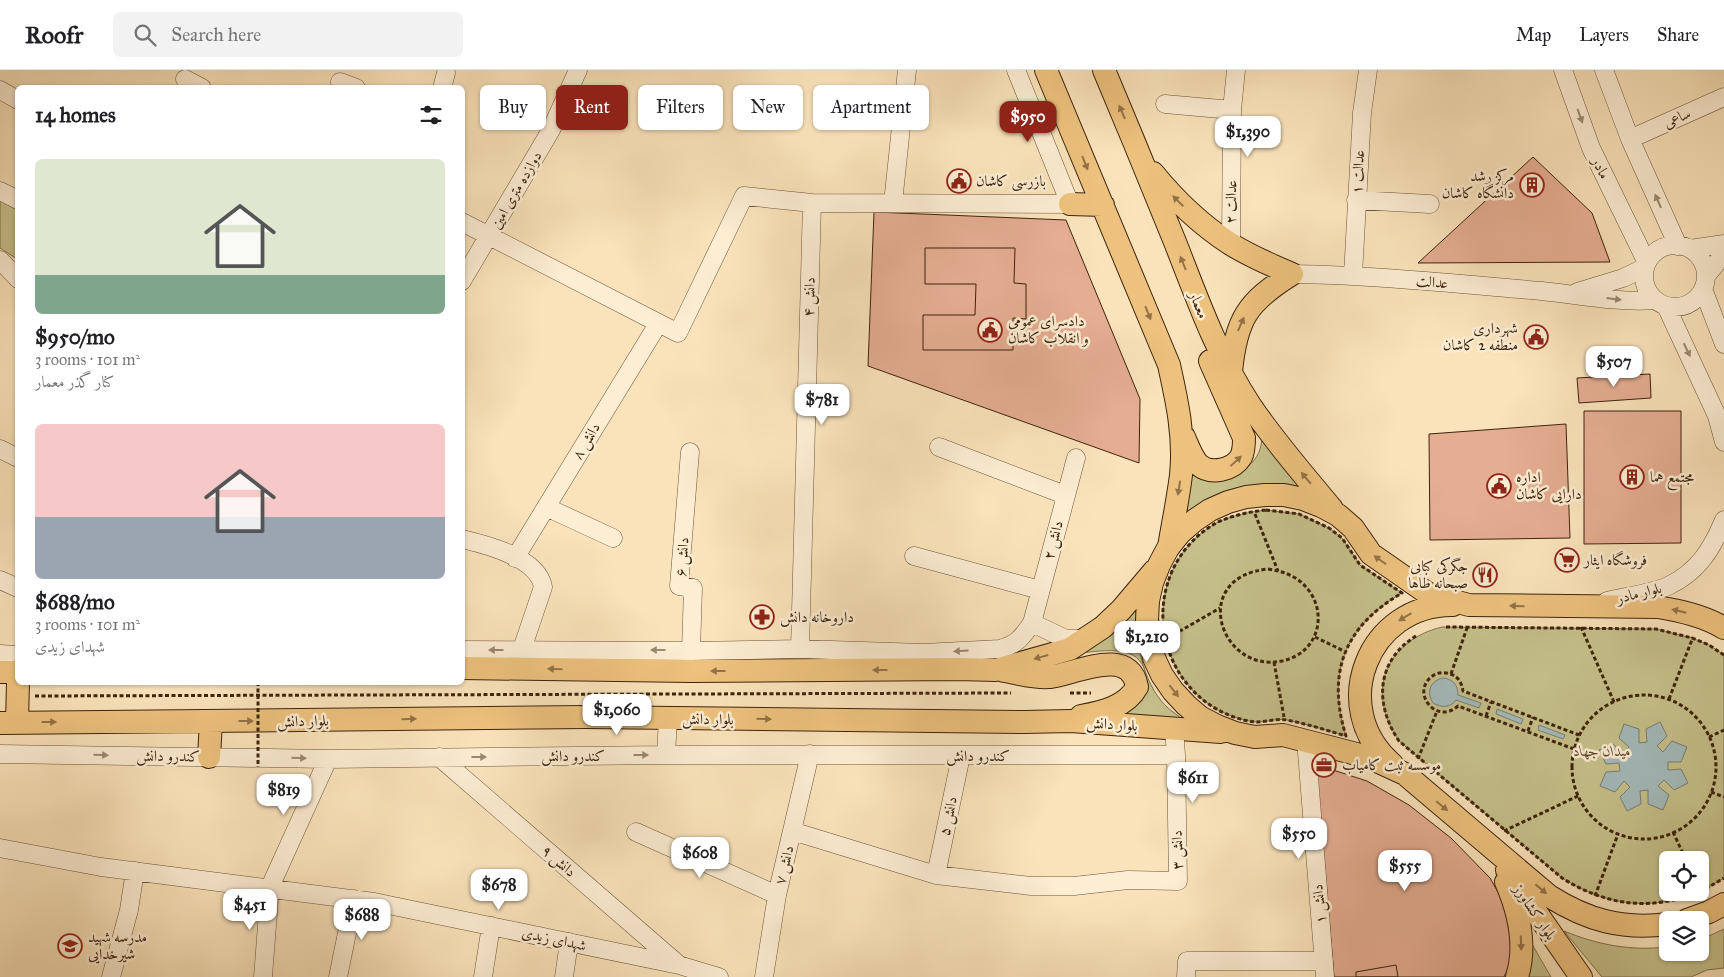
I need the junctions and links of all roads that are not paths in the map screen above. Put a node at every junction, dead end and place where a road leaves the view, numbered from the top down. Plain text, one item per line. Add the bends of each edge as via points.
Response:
1 (578, 70) edge
2 (906, 70) edge
3 (1016, 70) edge
4 (1046, 70) edge
5 (1104, 70) edge
6 (1236, 70) edge
7 (1368, 70) edge
8 (1563, 70) edge
9 (1604, 70) edge
10 (184, 79) edge
11 (196, 85) edge
12 (0, 90) edge
13 (1724, 96) edge
14 (15, 98) edge
15 (1165, 104) dead end
16 (1232, 110) junction
17 (1630, 140) junction
18 (1142, 160) junction
19 (0, 191) edge
20 (15, 198) edge
21 (1356, 200) junction
22 (812, 203) junction
23 (893, 203) junction
24 (1070, 204) junction
25 (1430, 204) dead end
26 (1102, 205) junction
27 (465, 224) edge
28 (489, 236) junction
29 (1231, 244) junction
30 (1724, 244) edge
31 (1684, 247) junction
32 (1724, 254) edge
33 (0, 260) edge
34 (1645, 265) junction
35 (1292, 274) junction
36 (1353, 275) junction
37 (15, 276) edge
38 (465, 276) edge
39 (1705, 283) junction
40 (1572, 294) junction
41 (1661, 303) junction
42 (658, 324) junction
43 (1208, 326) junction
44 (1724, 344) edge
45 (1231, 372) junction
46 (1181, 427) junction
47 (1724, 442) edge
48 (939, 447) dead end
49 (0, 449) edge
50 (690, 452) dead end
51 (15, 456) edge
52 (1076, 458) dead end
53 (1065, 495) junction
54 (546, 507) junction
55 (1338, 516) junction
56 (1724, 520) edge
57 (613, 538) dead end
58 (465, 540) edge
59 (914, 556) dead end
60 (1164, 556) junction
61 (516, 558) junction
62 (0, 580) edge
63 (15, 587) edge
64 (1040, 590) junction
65 (1581, 606) junction
66 (1468, 616) junction
67 (1032, 623) junction
68 (1724, 628) edge
69 (1086, 640) junction
70 (800, 649) junction
71 (465, 650) edge
72 (691, 650) junction
73 (0, 654) edge
74 (15, 655) edge
75 (518, 659) junction
76 (465, 668) edge
77 (996, 670) junction
78 (0, 672) edge
79 (15, 672) edge
80 (24, 689) edge
81 (668, 718) junction
82 (1043, 721) junction
83 (211, 722) junction
84 (9, 723) edge
85 (1174, 729) junction
86 (1235, 733) junction
87 (1306, 740) junction
88 (0, 754) edge
89 (810, 754) junction
90 (666, 755) junction
91 (1176, 755) junction
92 (961, 756) junction
93 (209, 757) junction
94 (440, 757) junction
95 (328, 759) junction
96 (1405, 774) junction
97 (792, 831) junction
98 (636, 832) dead end
99 (1490, 847) junction
100 (0, 848) edge
101 (134, 871) junction
102 (936, 875) junction
103 (270, 887) junction
104 (777, 895) junction
105 (354, 899) junction
106 (1724, 904) edge
107 (1709, 912) edge
108 (1659, 924) edge
109 (491, 926) junction
110 (569, 942) junction
111 (680, 965) junction
112 (1186, 969) edge
113 (1324, 969) edge
114 (111, 977) edge
115 (264, 977) edge
116 (338, 977) edge
117 (483, 977) edge
118 (564, 977) edge
119 (718, 977) edge
120 (764, 977) edge
121 (1517, 977) edge
122 (1581, 977) edge

1 - 28 street, دوازده متری امین via 550,130
2 - 23 street
3 - 24 street
4 -> 26 main road
18 -> 5 main road, معمار
6 - 16 street, عدالت ۲
7 - 21 street, عدالت ۱
8 -> 34 street, مادر via 1591,148
9 - 17 street
10 - 11 street
12 - 14 street
13 - 17 street, ساعی
15 - 16 street
16 - 29 street, عدالت ۲
31 -> 17 street
29 -> 18 main road via 1195,218
43 -> 18 main road, معمار
19 - 20 street
21 - 25 street
21 - 36 street, عدالت ۱
22 - 23 street
22 - 42 street via 744,196 678,333
22 - 70 street, دانش ۴
23 - 24 street
24 - 26 main road
26 -> 46 main road via 1168,364
27 - 28 street
28 - 38 street, دوازده متری امین
28 - 42 street
29 - 35 main road
30 - 31 street
31 - 34 street via 1663,248
31 - 39 street via 1698,256 1704,266
32 - 39 street
33 - 37 street
34 - 40 street via 1624,278
34 - 41 street via 1647,290
35 - 36 street, عدالت
45 -> 35 main road via 1238,327 1246,313 1255,300
36 - 40 street, عدالت
39 - 41 street via 1692,302 1675,307
39 - 44 street
40 -> 41 street, عدالت
41 -> 47 street via 1717,416
42 - 54 street, دانش ۸
43 - 45 main road, معمار
46 -> 43 main road via 1195,460 1206,469 1224,469 1242,456 1244,438 1207,355
55 -> 45 main road, معمار via 1250,405
46 -> 60 main road via 1181,474
48 - 53 street
49 - 51 street
50 - 72 street, دانش ۶ via 679,586 693,588
52 - 53 street, دانش ۲
53 - 64 street, دانش ۲
54 - 57 street
54 - 61 street, دانش ۸
55 - 60 main road via 1303,499 1284,496 1265,495 1253,504 1228,502 1194,520
66 -> 55 main road via 1430,595 1371,554 1353,528
56 - 65 street, بلوار مادر via 1707,554 1666,587
58 - 61 street via 506,551
59 - 64 street
60 - 69 main road via 1121,610
60 -> 86 main road via 1148,601 1147,620 1158,641 1154,658 1162,675 1186,705 1200,717
61 - 75 street via 541,577 543,587
62 - 63 street
64 - 67 street, دانش ۲
65 -> 66 main road
68 -> 65 main road via 1700,617 1658,607
66 -> 96 main road via 1440,605 1420,609 1387,630 1366,662 1360,702 1364,721 1371,740 1383,756
67 - 69 street via 1066,639
67 -> 70 street via 1016,644 1000,649 924,653
69 -> 77 main road via 1070,649
70 - 72 street
75 -> 71 street
72 -> 75 street
73 - 74 street
75 - 76 main road
77 -> 75 main road via 690,671
77 - 82 main road via 1048,678 1105,664 1119,665 1136,681 1133,694 1112,708
78 - 79 main road
80 - 84 main road
81 -> 82 main road, بلوار دانش
83 -> 81 main road, بلوار دانش
81 - 90 street
82 - 85 main road, بلوار دانش
84 -> 83 main road, بلوار دانش
83 - 93 main road
85 - 86 main road, بلوار دانش
85 - 91 street, دانش ۳
86 - 87 main road via 1254,737 1284,727
87 - 96 main road via 1368,757
87 - 113 street, دانش ۱
88 -> 93 street, کندرو دانش
89 - 90 street, کندرو دانش
89 - 92 street, کندرو دانش
89 - 97 street, دانش ۷
94 -> 90 street, کندرو دانش
91 - 92 street, کندرو دانش
91 - 102 street, دانش ۳ via 1178,882 1128,880 1074,886 1031,886
92 - 102 street, دانش ۵
93 -> 95 street, کندرو دانش
94 - 95 street, کندرو دانش
94 - 111 street, دانش ۹
95 - 103 street
96 -> 99 main road
97 - 102 street
97 - 104 street, دانش ۷
98 - 104 street
99 -> 108 main road via 1567,907 1608,922 1630,926
99 -> 121 main road via 1507,886 1521,933
99 - 122 main road, بلوار کشاورز
100 - 101 street, شهدای زیدی
101 - 103 street, شهدای زیدی
101 - 114 street via 129,910
103 - 105 street, شهدای زیدی
103 - 115 street
104 - 120 street, دانش ۷
105 - 109 street, شهدای زیدی
105 - 116 street
106 - 107 main road
109 - 110 street, شهدای زیدی
109 - 117 street
110 - 111 street, شهدای زیدی
110 - 118 street
111 - 119 street, شهدای زیدی
112 - 113 street

